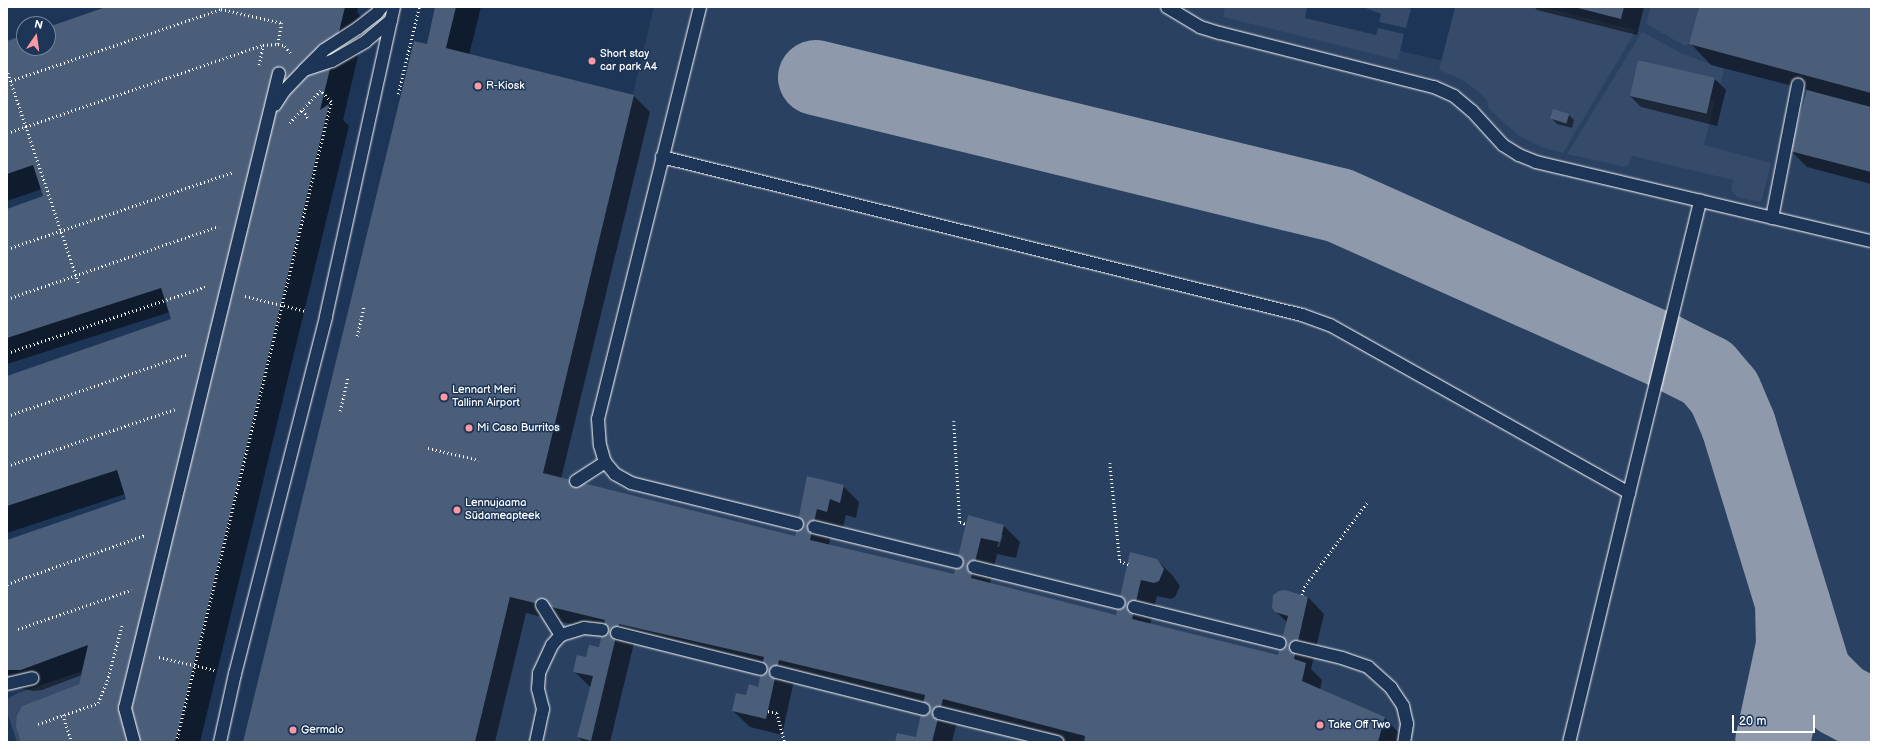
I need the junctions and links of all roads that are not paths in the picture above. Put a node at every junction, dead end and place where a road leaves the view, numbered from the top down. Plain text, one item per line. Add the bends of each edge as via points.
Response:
1 (382, 7) edge
2 (394, 7) edge
3 (700, 7) edge
4 (1167, 7) edge
5 (391, 20) junction
6 (304, 70) junction
7 (279, 73) dead end
8 (1798, 84) dead end
9 (269, 115) junction
10 (662, 157) junction
11 (1700, 201) junction
12 (1772, 218) junction
13 (1871, 241) edge
14 (605, 462) junction
15 (576, 482) dead end
16 (1629, 493) junction
17 (797, 524) dead end
18 (814, 527) dead end
19 (956, 562) dead end
20 (974, 567) dead end
21 (1119, 603) dead end
22 (542, 605) dead end
23 (1134, 607) dead end
24 (602, 630) dead end
25 (617, 633) dead end
26 (561, 635) junction
27 (1280, 643) dead end
28 (1296, 647) dead end
29 (761, 669) dead end
30 (776, 672) dead end
31 (32, 678) dead end
32 (7, 684) edge
33 (923, 709) dead end
34 (939, 713) dead end
35 (134, 742) edge
36 (220, 742) edge
37 (536, 742) edge
38 (1057, 742) edge
39 (1404, 742) edge
40 (1569, 742) edge

1 - 6 lane via 377,14 324,50
2 - 5 lane
3 - 10 lane
4 - 11 lane via 1200,27 1434,87 1454,96 1472,111 1503,145 1536,162
5 - 6 lane via 366,41 332,61
5 - 36 lane via 326,316
6 - 9 lane via 284,91
7 - 9 lane
8 - 12 lane
9 - 35 lane via 124,708
10 - 14 lane via 598,419 600,445
10 - 16 lane via 1302,314 1330,325
11 - 12 lane
11 - 16 lane
12 - 13 lane
14 - 15 lane
14 - 17 lane via 615,474 631,483
16 - 40 lane
18 - 19 lane
20 - 21 lane
22 - 26 lane
23 - 27 lane
24 - 26 lane via 584,628
25 - 29 lane
26 - 37 lane via 552,645 539,673 538,689 542,709
28 - 39 lane via 1368,667 1391,688 1403,706 1407,724
30 - 33 lane
31 - 32 lane
34 - 38 lane

